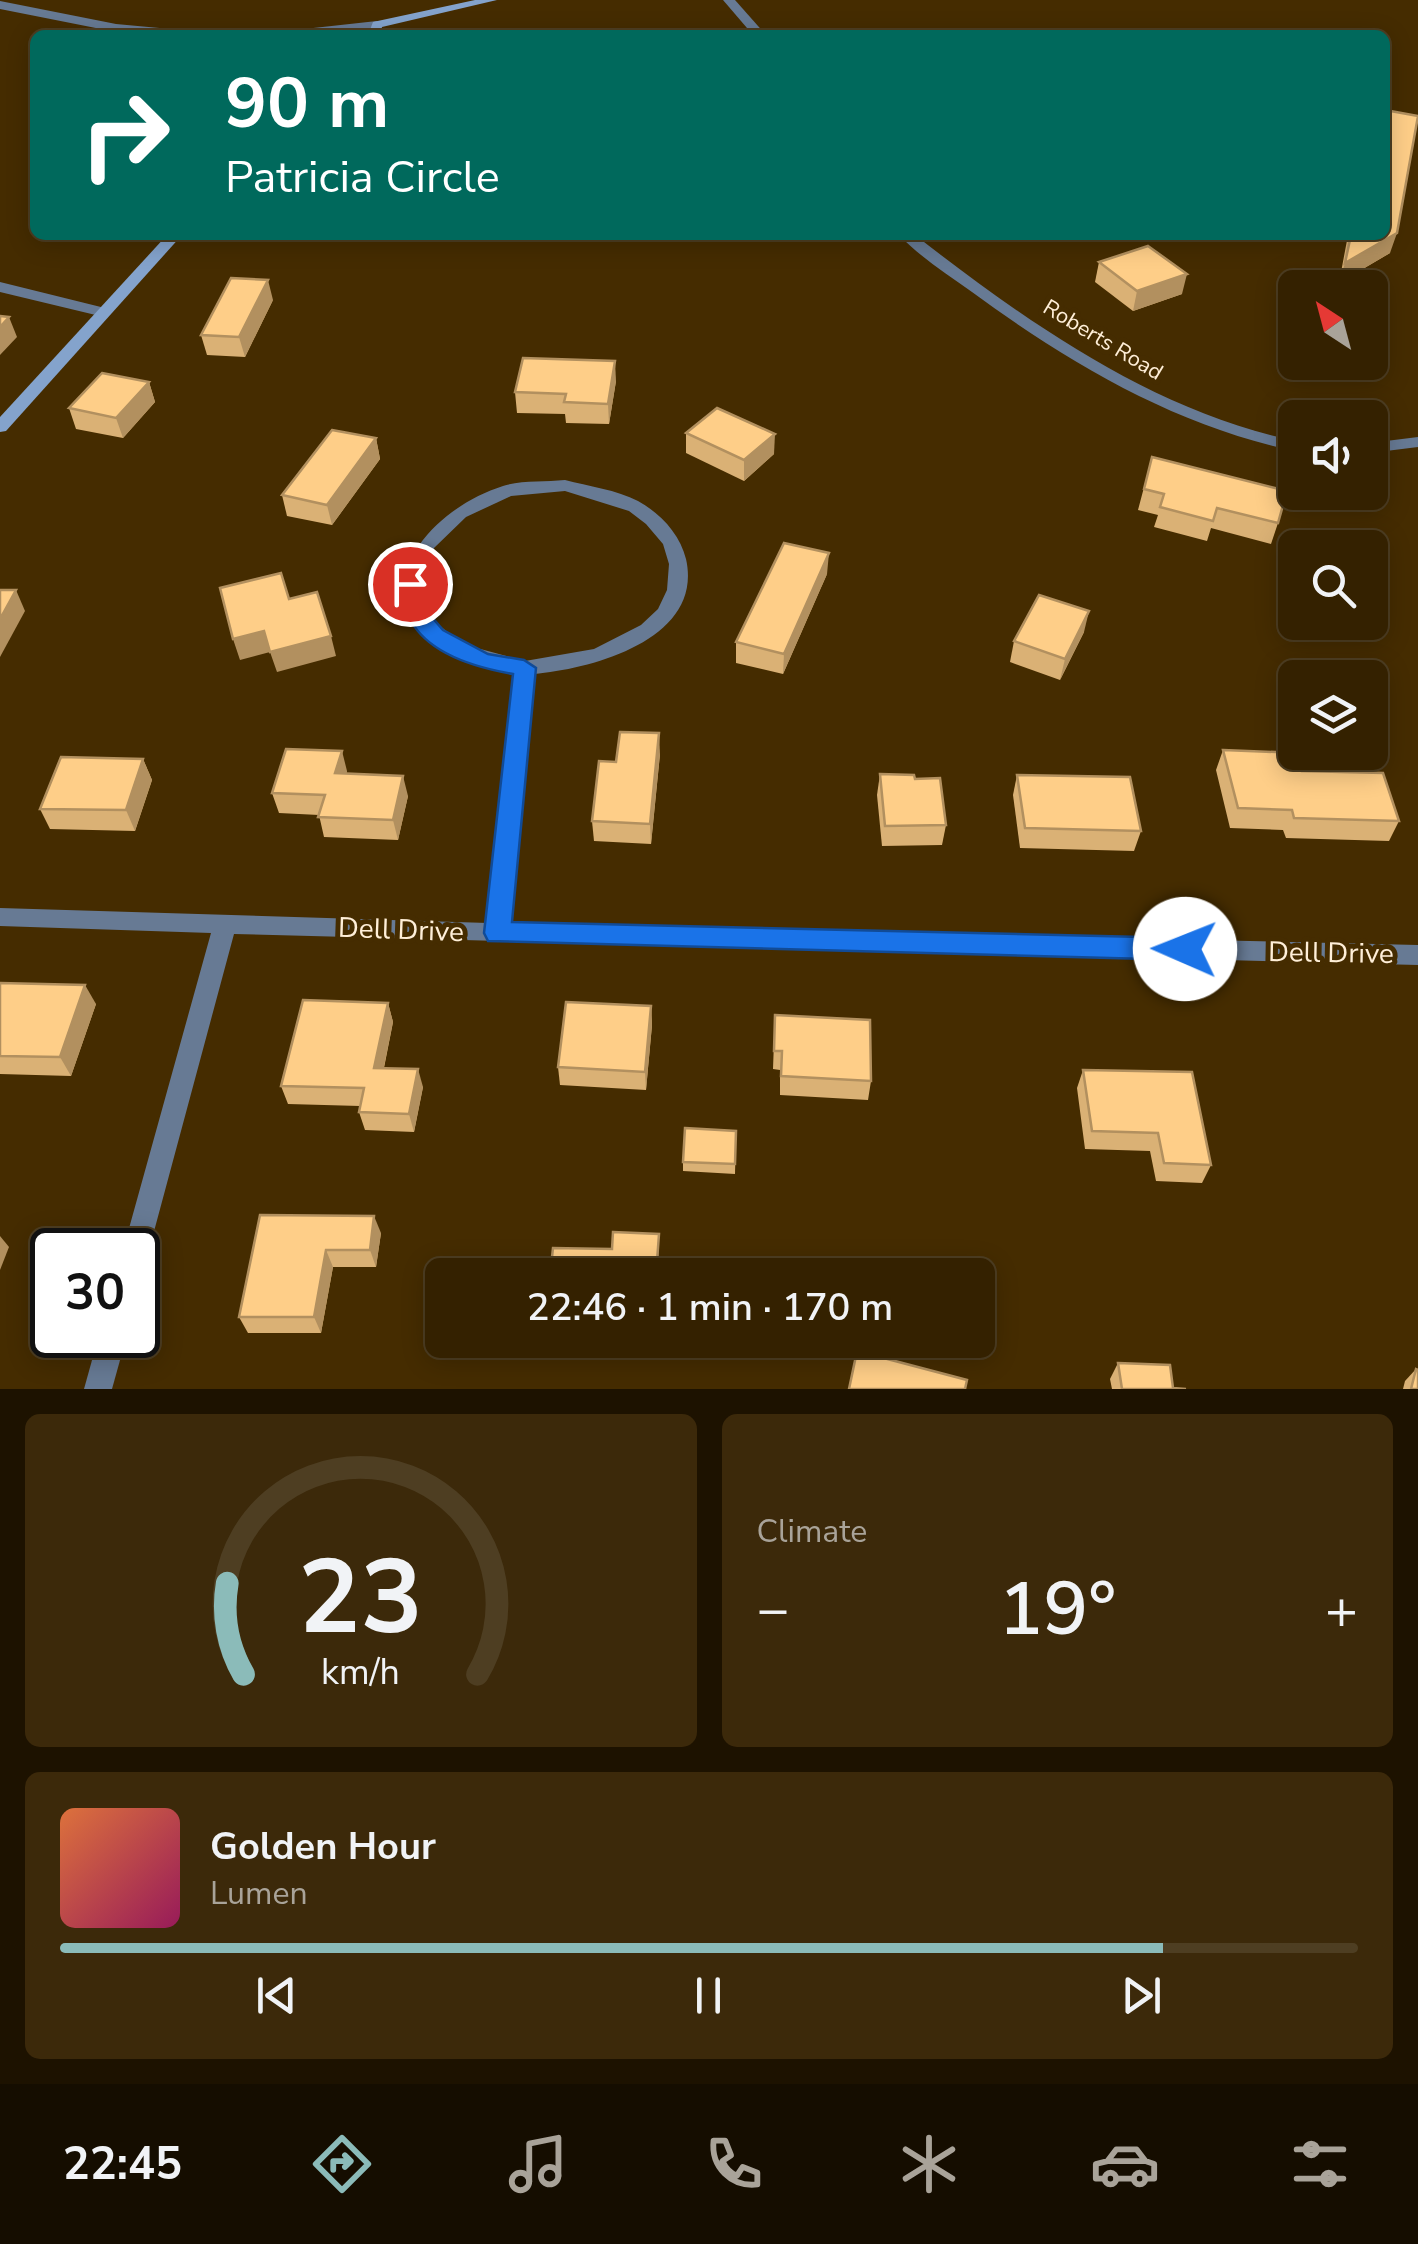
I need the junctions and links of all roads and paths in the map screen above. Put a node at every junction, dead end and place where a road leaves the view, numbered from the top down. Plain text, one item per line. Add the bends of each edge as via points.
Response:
1 (491, 0) edge
2 (729, 0) edge
3 (0, 6) edge
4 (138, 30) edge
5 (376, 30) edge
6 (756, 30) edge
7 (170, 240) edge
8 (913, 240) edge
9 (0, 286) edge
10 (104, 312) junction
11 (0, 427) edge
12 (1278, 442) edge
13 (1418, 442) edge
14 (1388, 446) edge
15 (524, 668) junction
16 (0, 917) edge
17 (225, 924) junction
18 (498, 933) junction
19 (1418, 954) edge
20 (142, 1228) edge
21 (107, 1358) edge
22 (98, 1389) edge

1 - 5 main road
2 - 6 street
3 - 4 street
7 - 10 main road
8 - 12 street, Roberts Road via 1030,324 1144,391 1224,428
9 - 10 street
10 - 11 main road
13 - 14 street
15 - 15 street via 607,653 661,616 678,566 654,521 601,493 554,487 486,499 438,527 412,567 412,601 420,619 456,650
15 - 18 street
16 - 17 street, Dell Drive
17 - 18 street, Dell Drive
17 - 20 street
18 - 19 street, Dell Drive
21 - 22 street

